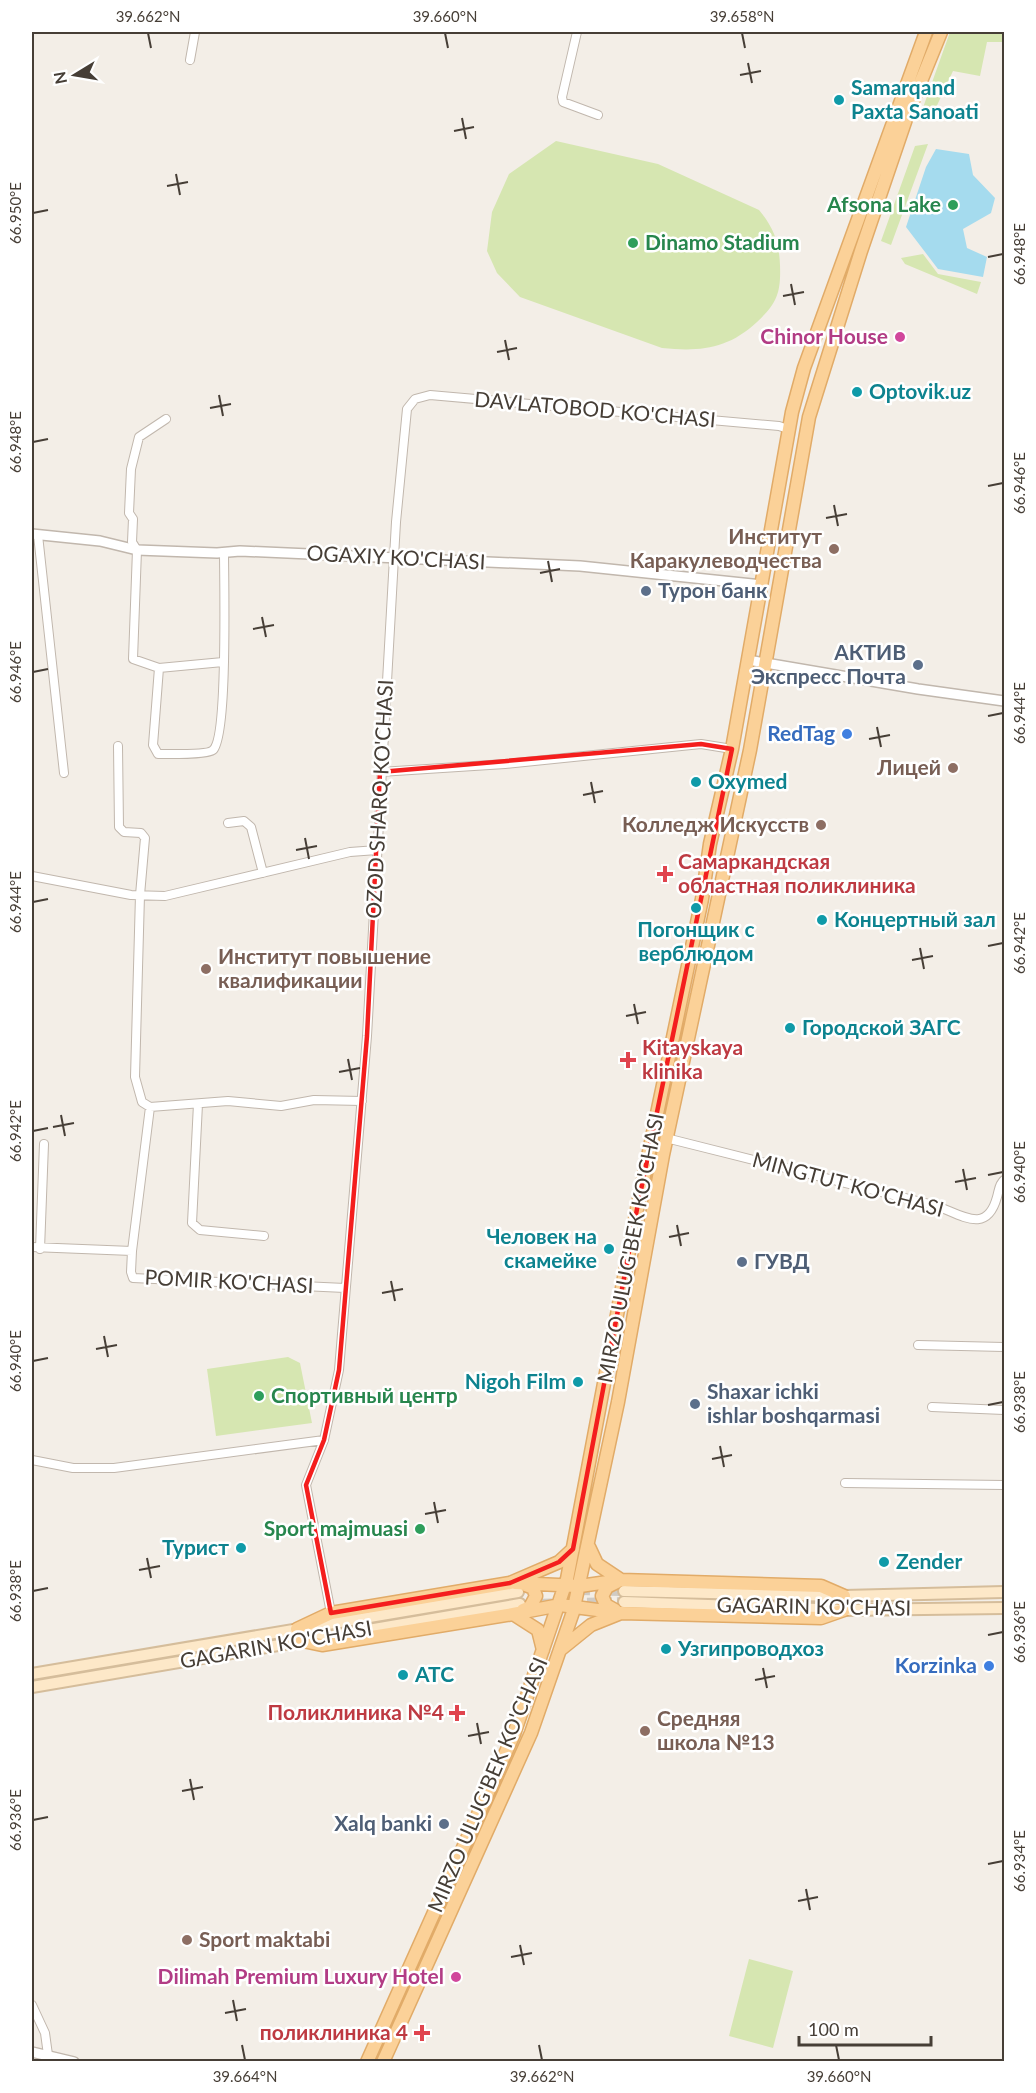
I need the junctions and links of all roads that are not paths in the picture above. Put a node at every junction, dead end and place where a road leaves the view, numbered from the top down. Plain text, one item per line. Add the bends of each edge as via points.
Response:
1 (195, 32) edge
2 (577, 32) edge
3 (926, 32) edge
4 (941, 32) edge
5 (190, 60) dead end
6 (598, 115) dead end
7 (407, 408) joint
8 (166, 419) dead end
9 (788, 429) junction
10 (35, 534) edge
11 (138, 550) junction
12 (224, 552) junction
13 (395, 557) junction
14 (762, 585) junction
15 (748, 660) junction
16 (223, 662) junction
17 (766, 662) junction
18 (159, 668) junction
19 (1005, 700) edge
20 (118, 746) dead end
21 (732, 749) junction
22 (381, 772) junction
23 (64, 773) dead end
24 (228, 823) dead end
25 (377, 850) junction
26 (263, 873) junction
27 (32, 876) edge
28 (140, 895) junction
29 (362, 1101) junction
30 (198, 1104) junction
31 (150, 1107) junction
32 (666, 1138) junction
33 (44, 1144) dead end
34 (1005, 1180) edge
35 (264, 1236) dead end
36 (34, 1249) edge
37 (132, 1251) junction
38 (345, 1288) junction
39 (918, 1345) dead end
40 (1005, 1347) edge
41 (932, 1407) dead end
42 (1005, 1410) edge
43 (324, 1440) junction
44 (32, 1460) edge
45 (845, 1484) dead end
46 (1005, 1485) edge
47 (589, 1547) junction
48 (573, 1549) junction
49 (510, 1582) junction
50 (565, 1585) junction
51 (580, 1586) junction
52 (518, 1592) tunnel mouth
53 (1005, 1592) edge
54 (623, 1596) junction
55 (844, 1596) joint
56 (560, 1605) junction
57 (575, 1606) junction
58 (1005, 1608) edge
59 (517, 1609) junction
60 (844, 1610) joint
61 (331, 1613) junction
62 (298, 1634) junction
63 (559, 1650) junction
64 (543, 1655) junction
65 (32, 1674) edge
66 (32, 1687) edge
67 (32, 2005) edge
68 (32, 2052) edge
69 (53, 2058) edge
70 (74, 2061) edge
71 (367, 2061) edge
72 (384, 2061) edge

1 - 5 street
2 - 6 street via 563,102
3 - 9 main road, MIRZO ULUG'BEK KO'CHASI via 804,369
4 - 17 main road, MIRZO ULUG'BEK KO'CHASI via 861,251 809,417
7 - 9 street, DAVLATOBOD KO'CHASI via 415,399 429,395
7 - 13 street, OZOD SHARQ KO'CHASI
8 - 11 street via 139,437 134,452 129,513 133,519 132,542
9 - 14 main road, MIRZO ULUG'BEK KO'CHASI
10 - 11 street, OGAXIY KO'CHASI
10 - 23 street
11 - 12 street, OGAXIY KO'CHASI
11 - 18 street via 133,659
12 - 13 street, OGAXIY KO'CHASI
12 - 16 street
13 - 14 street, OGAXIY KO'CHASI via 580,566
13 - 22 street, OZOD SHARQ KO'CHASI
14 - 15 main road, MIRZO ULUG'BEK KO'CHASI
15 - 17 street
15 - 21 main road, MIRZO ULUG'BEK KO'CHASI
16 - 18 street
16 - 18 street via 224,698 216,745 209,752 155,751
17 - 19 street
17 - 32 main road, MIRZO ULUG'BEK KO'CHASI
20 - 28 street via 119,828 141,833 145,838
21 - 22 street via 693,745
21 - 48 main road, MIRZO ULUG'BEK KO'CHASI via 636,1209
22 - 25 street, OZOD SHARQ KO'CHASI
24 - 26 street via 244,821 251,827
25 - 26 street via 350,852
25 - 29 street, OZOD SHARQ KO'CHASI
26 - 28 street via 165,896
27 - 28 street
28 - 31 street via 135,1077 142,1102
29 - 30 street via 314,1100 281,1106 228,1101
29 - 38 street, OZOD SHARQ KO'CHASI
30 - 31 street
30 - 35 street via 192,1223 200,1230
31 - 37 street
32 - 34 street, MINGTUT KO'CHASI via 937,1206 973,1220 993,1212 1000,1184
32 - 47 main road, MIRZO ULUG'BEK KO'CHASI
33 - 36 street
36 - 37 street, POMIR KO'CHASI
37 - 38 street, POMIR KO'CHASI via 131,1272 136,1279
38 - 43 street, OZOD SHARQ KO'CHASI via 339,1370
39 - 40 street
41 - 42 street
43 - 44 street via 114,1468 73,1468
43 - 61 street, OZOD SHARQ KO'CHASI via 306,1485
45 - 46 street
47 - 51 main road, MIRZO ULUG'BEK KO'CHASI
47 - 54 main road via 597,1564
48 - 49 main road via 559,1562
48 - 50 main road, MIRZO ULUG'BEK KO'CHASI
49 - 50 main road
49 - 59 main road via 533,1588 536,1596 530,1607
49 - 61 main road
50 - 51 main road
50 - 56 main road, MIRZO ULUG'BEK KO'CHASI
51 - 54 main road
51 - 57 main road, MIRZO ULUG'BEK KO'CHASI
52 - 62 main road, GAGARIN KO'CHASI
53 - 55 main road, GAGARIN KO'CHASI
54 - 55 main road via 821,1586
54 - 57 main road
54 - 60 main road via 821,1618
54 - 63 main road
56 - 57 main road
56 - 59 main road
56 - 64 main road, MIRZO ULUG'BEK KO'CHASI
57 - 63 main road, MIRZO ULUG'BEK KO'CHASI
58 - 60 main road, GAGARIN KO'CHASI
59 - 62 main road via 322,1645
59 - 64 main road via 538,1630
61 - 62 main road
62 - 65 main road, GAGARIN KO'CHASI
62 - 66 main road, GAGARIN KO'CHASI
63 - 72 main road, MIRZO ULUG'BEK KO'CHASI via 531,1732
64 - 71 main road, MIRZO ULUG'BEK KO'CHASI via 501,1765
67 - 69 street
68 - 69 street
69 - 70 street

